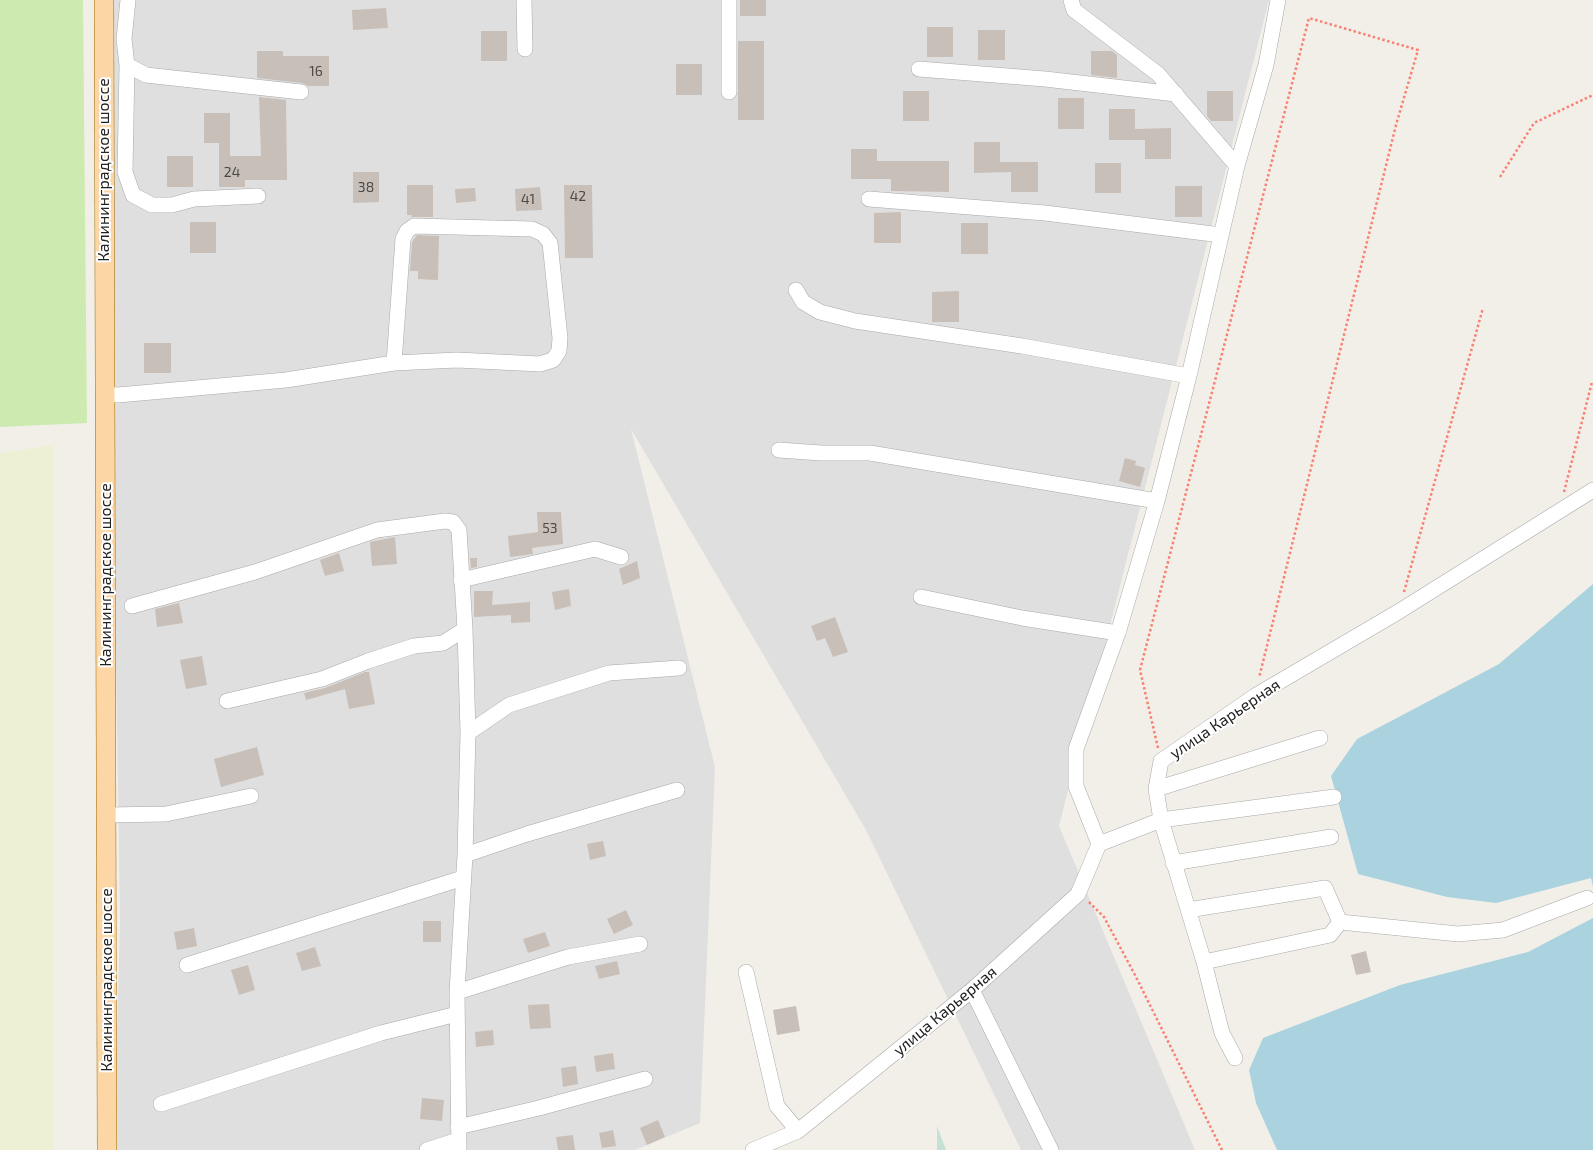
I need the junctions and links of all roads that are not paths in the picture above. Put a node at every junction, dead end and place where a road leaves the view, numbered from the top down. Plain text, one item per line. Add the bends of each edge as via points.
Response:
1 (104, 0) edge
2 (128, 0) edge
3 (524, 0) edge
4 (729, 0) edge
5 (1071, 0) edge
6 (1278, 0) edge
7 (525, 49) dead end
8 (127, 65) junction
9 (919, 69) dead end
10 (301, 92) dead end
11 (729, 92) dead end
12 (1176, 94) junction
13 (1237, 166) junction
14 (258, 196) dead end
15 (869, 199) dead end
16 (1221, 235) junction
17 (796, 290) dead end
18 (394, 363) junction
19 (1189, 376) junction
20 (105, 394) junction
21 (779, 450) dead end
22 (1593, 490) edge
23 (1157, 501) junction
24 (621, 557) dead end
25 (462, 580) junction
26 (921, 597) dead end
27 (132, 606) dead end
28 (465, 629) junction
29 (1118, 633) junction
30 (678, 668) dead end
31 (227, 701) dead end
32 (468, 733) junction
33 (1320, 738) dead end
34 (1156, 789) junction
35 (678, 790) dead end
36 (251, 796) dead end
37 (1334, 797) dead end
38 (106, 815) junction
39 (1161, 820) junction
40 (1331, 837) dead end
41 (1099, 844) junction
42 (465, 855) junction
43 (1173, 863) junction
44 (463, 878) junction
45 (1587, 898) dead end
46 (1188, 910) junction
47 (1340, 922) junction
48 (640, 944) dead end
49 (1204, 962) junction
50 (187, 965) dead end
51 (746, 972) dead end
52 (972, 990) junction
53 (458, 992) junction
54 (457, 1014) junction
55 (1235, 1058) dead end
56 (645, 1079) dead end
57 (161, 1104) dead end
58 (798, 1131) junction
59 (458, 1139) edge
60 (107, 1150) edge
61 (427, 1150) edge
62 (753, 1150) edge
63 (1051, 1150) edge

1 - 20 main road, Калининградское шоссе
2 - 8 street via 124,38
3 - 7 street
4 - 11 street
5 - 12 street via 1074,10 1158,74
6 - 13 street via 1266,65
8 - 10 street via 146,75
8 - 14 street via 125,172 133,195 152,205
9 - 12 street
12 - 13 street
13 - 16 street
15 - 16 street via 1045,213
16 - 19 street
17 - 19 street via 803,302 820,312 855,321
18 - 18 street via 407,231 414,226 532,229 543,234 550,243 560,338 559,350 553,360 540,364 457,360
18 - 20 street via 286,380
19 - 23 street
20 - 38 main road, Калининградское шоссе
21 - 23 street via 870,453
22 - 34 street, улица Карьерная via 1398,612 1255,696 1161,761
23 - 29 street
24 - 25 street via 595,549
25 - 27 street via 458,530 453,522 445,521 378,530 255,572
25 - 28 street
26 - 29 street via 1022,618
28 - 31 street via 443,642 414,646 368,660 322,679
28 - 32 street
29 - 41 street via 1076,749 1076,786
30 - 32 street via 609,673 509,705
32 - 42 street
33 - 34 street
34 - 39 street, улица Карьерная
35 - 42 street
36 - 38 street via 166,814
37 - 39 street
38 - 60 main road, Калининградское шоссе
39 - 41 street
39 - 43 street, улица Карьерная
40 - 43 street
41 - 52 street, улица Карьерная via 1078,894
42 - 44 street
43 - 46 street, улица Карьерная
44 - 50 street
44 - 53 street
45 - 47 street via 1503,930 1458,934
46 - 47 street via 1325,888
46 - 49 street, улица Карьерная
47 - 49 street via 1330,935
48 - 53 street via 568,958
49 - 55 street, улица Карьерная via 1222,1032
51 - 58 street via 777,1106
52 - 58 street, улица Карьерная
52 - 63 street
53 - 54 street
54 - 57 street via 381,1033
54 - 59 street
56 - 59 street via 539,1108
58 - 62 street, улица Карьерная
59 - 61 street

